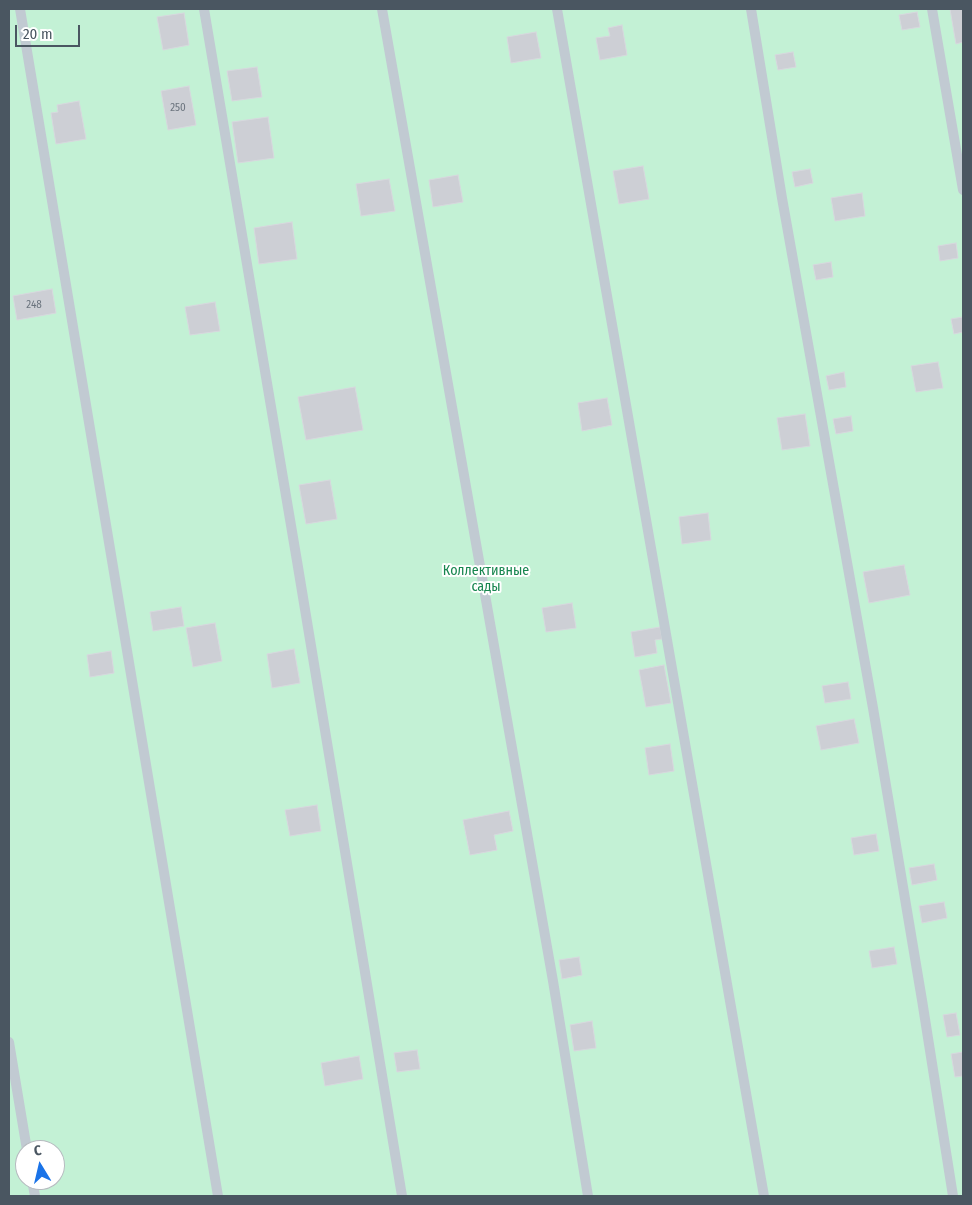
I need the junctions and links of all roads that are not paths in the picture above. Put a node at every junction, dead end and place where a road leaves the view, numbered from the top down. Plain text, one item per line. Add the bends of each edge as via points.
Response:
1 (20, 9) edge
2 (204, 9) edge
3 (382, 9) edge
4 (556, 9) edge
5 (751, 9) edge
6 (932, 9) edge
7 (963, 190) edge
8 (9, 1042) edge
9 (25, 1140) edge
10 (218, 1196) edge
11 (402, 1196) edge
12 (588, 1196) edge
13 (764, 1196) edge
14 (953, 1196) edge

1 - 10 lane
2 - 11 lane
3 - 12 lane via 554,981
4 - 13 lane
5 - 14 lane via 873,708
6 - 7 lane
8 - 9 lane

